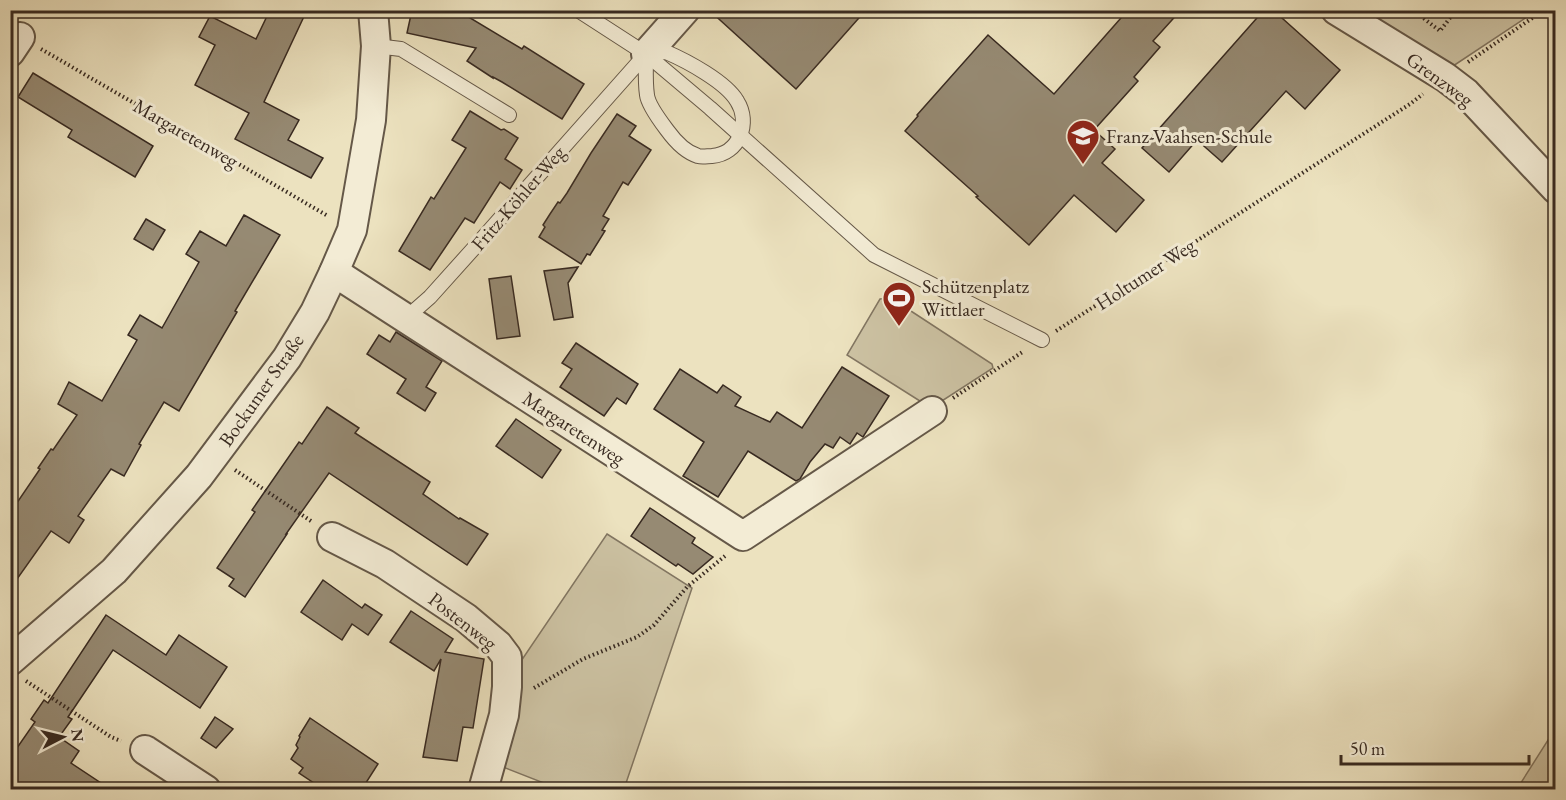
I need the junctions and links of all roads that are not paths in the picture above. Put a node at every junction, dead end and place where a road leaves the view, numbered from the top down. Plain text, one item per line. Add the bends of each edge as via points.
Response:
1 (373, 10) edge
2 (578, 10) edge
3 (1336, 10) edge
4 (677, 19) edge
5 (376, 46) junction
6 (640, 60) junction
7 (509, 115) dead end
8 (741, 136) junction
9 (1556, 189) edge
10 (334, 273) junction
11 (405, 319) junction
12 (1042, 340) road end
13 (932, 411) road end
14 (332, 537) road end
15 (15, 669) edge
16 (145, 750) road end
17 (206, 789) edge
18 (483, 789) edge

1 - 5 street, Bockumer Straße
2 - 6 lane
3 - 9 street, Grenzweg via 1466,93
4 - 6 street, Fritz-Köhler-Weg
5 - 7 lane via 401,49
5 - 10 street, Bockumer Straße via 371,120 352,230
6 - 8 lane
6 - 8 lane via 666,52 686,60 723,87 737,100 743,116
6 - 8 lane via 647,97 678,144 699,156 720,155
6 - 11 lane, Fritz-Köhler-Weg via 430,297
8 - 12 lane via 874,255
10 - 11 street
10 - 15 street, Bockumer Straße via 288,358 214,456 114,571
11 - 13 street, Margaretenweg via 743,536
14 - 18 street, Postenweg via 385,564 466,618 507,657 504,715
16 - 17 street

